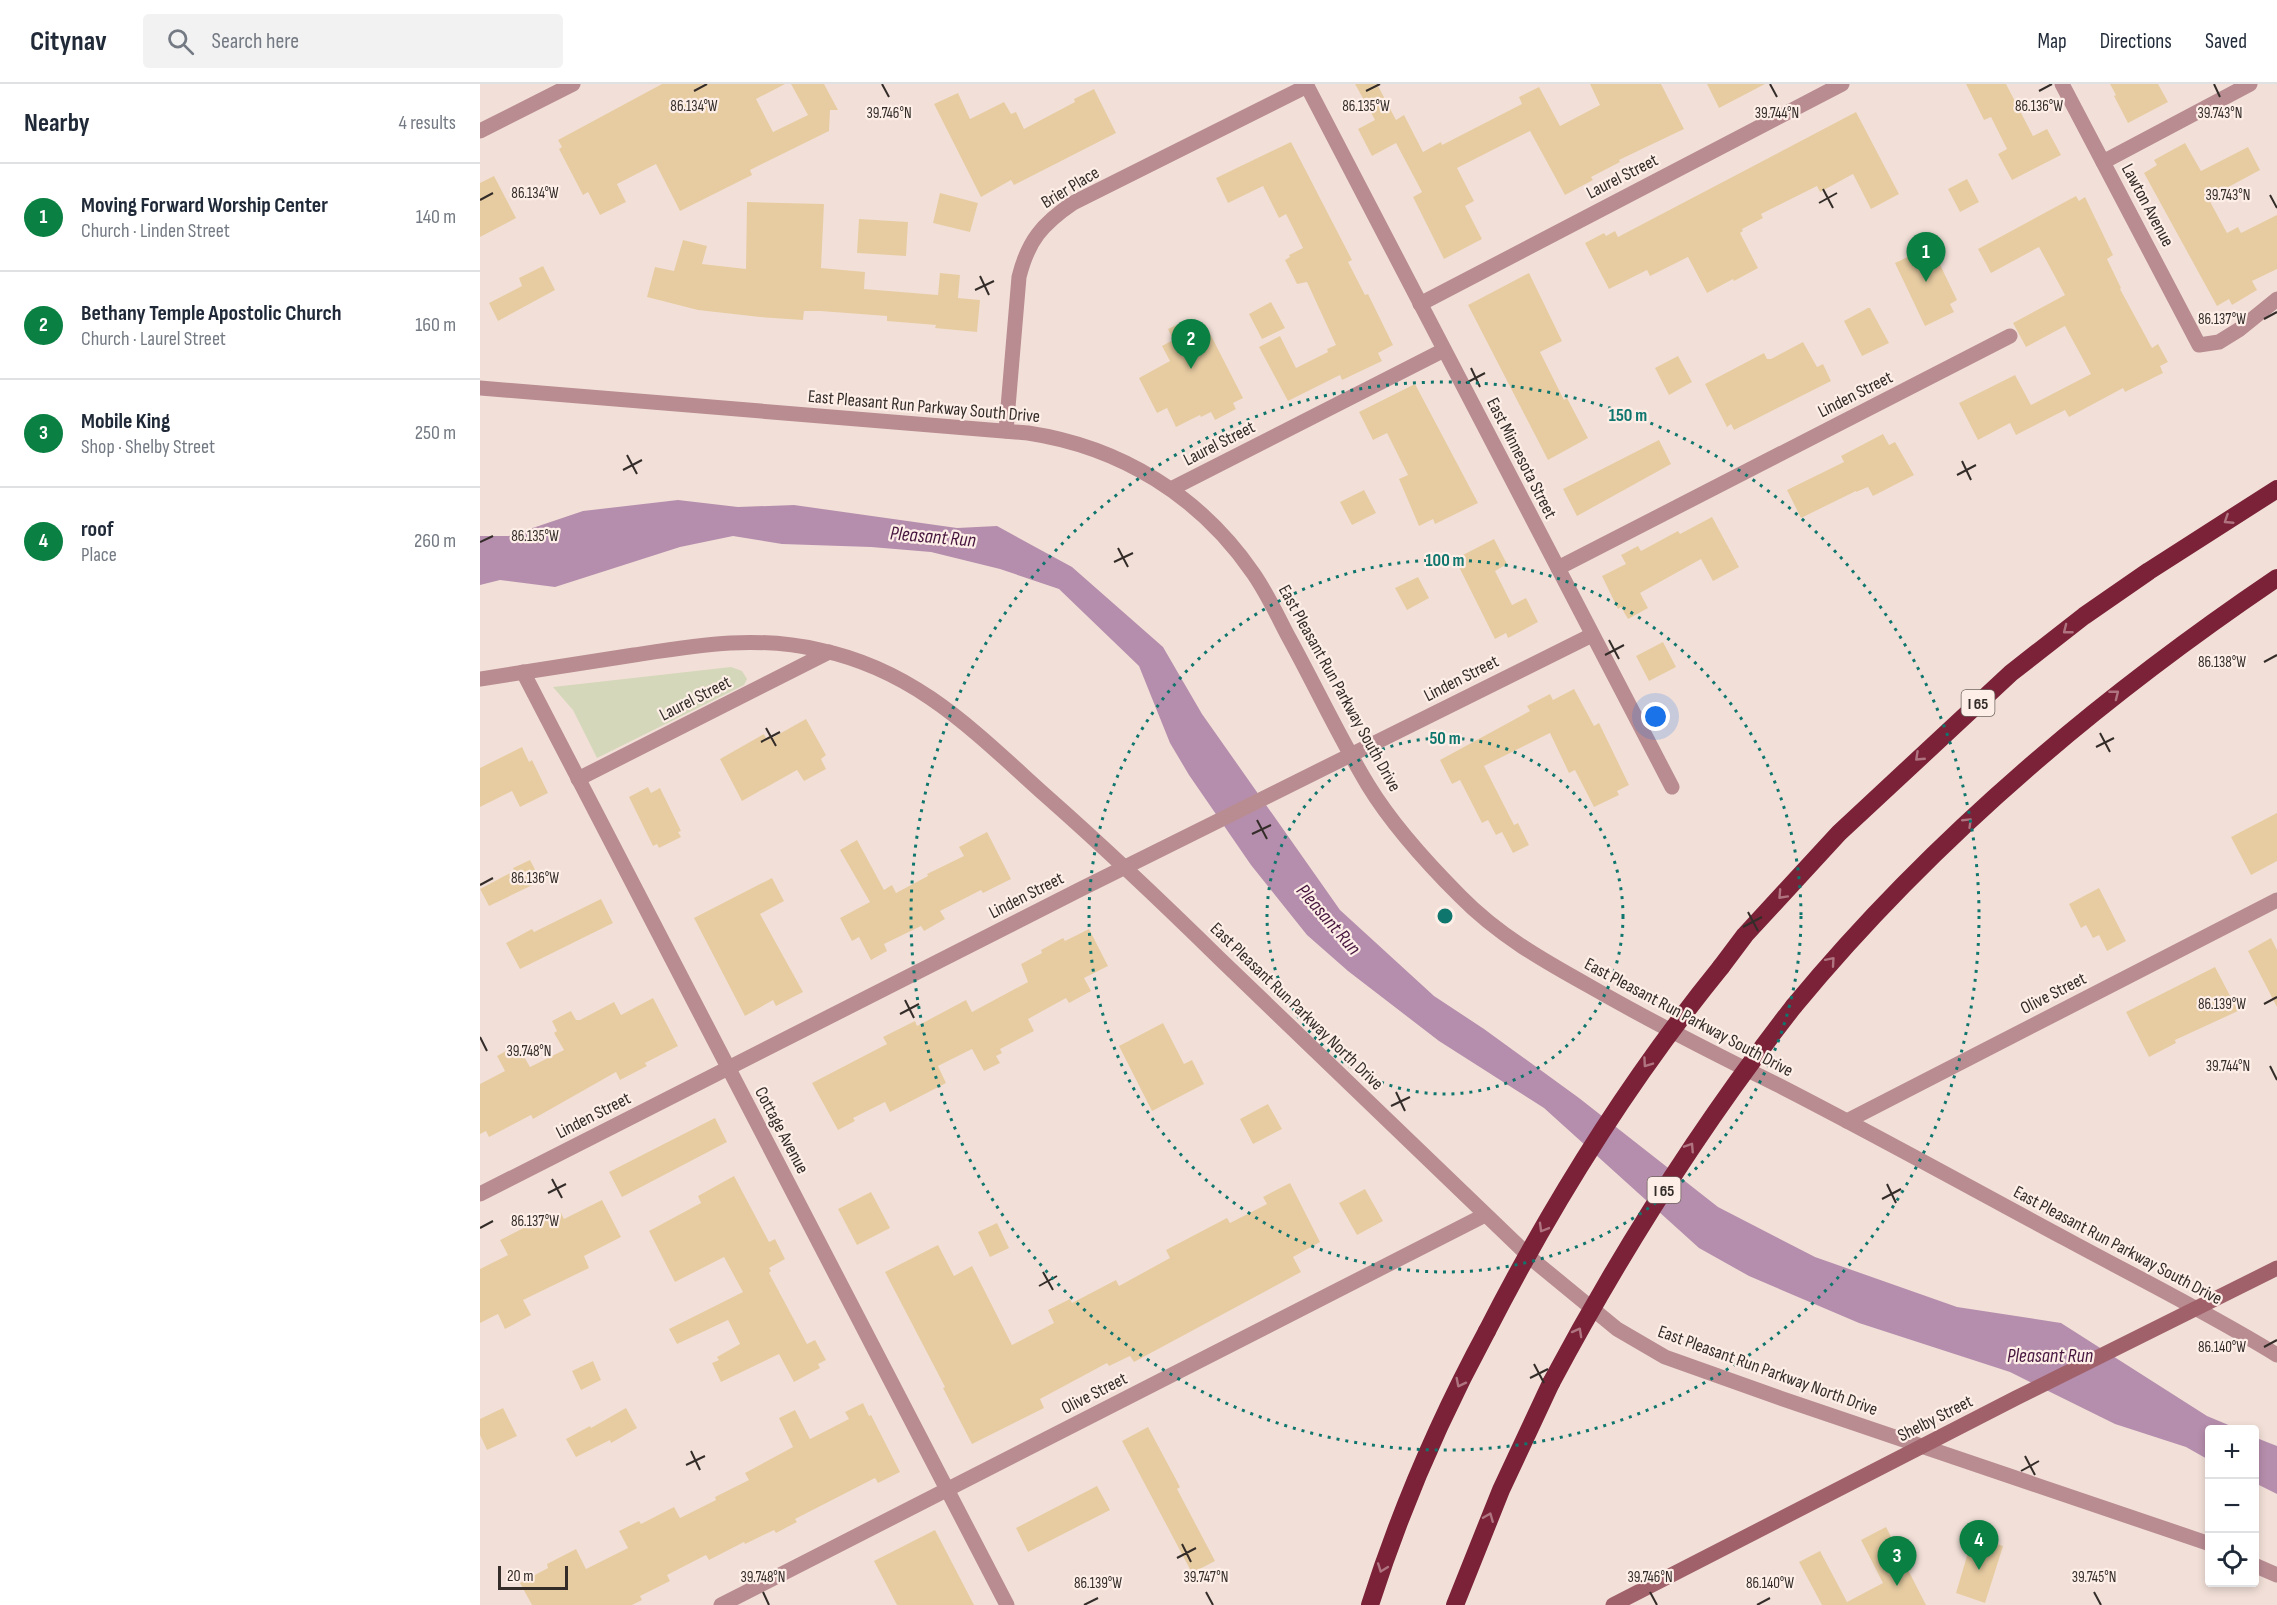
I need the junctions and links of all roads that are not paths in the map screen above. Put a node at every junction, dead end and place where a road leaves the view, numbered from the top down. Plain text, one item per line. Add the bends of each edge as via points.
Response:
1 (573, 84) edge
2 (1842, 84) edge
3 (2062, 84) edge
4 (2250, 84) edge
5 (1306, 85) edge
6 (480, 131) edge
7 (2103, 162) junction
8 (2277, 299) edge
9 (1420, 304) junction
10 (2010, 336) dead end
11 (1444, 350) junction
12 (480, 388) edge
13 (1006, 431) junction
14 (1171, 489) junction
15 (2277, 489) edge
16 (1558, 568) junction
17 (2277, 578) edge
18 (1592, 635) junction
19 (829, 652) junction
20 (523, 672) junction
21 (480, 679) edge
22 (1352, 755) junction
23 (578, 779) junction
24 (1672, 787) dead end
25 (1126, 867) junction
26 (2277, 900) edge
27 (727, 1068) junction
28 (1847, 1121) junction
29 (480, 1194) edge
30 (1485, 1215) junction
31 (2277, 1268) edge
32 (2196, 1308) junction
33 (2277, 1355) edge
34 (1922, 1447) junction
35 (947, 1490) junction
36 (2205, 1543) edge
37 (2259, 1566) edge
38 (2277, 1575) edge
39 (721, 1605) edge
40 (1007, 1605) edge
41 (1370, 1605) edge
42 (1455, 1605) edge
43 (1613, 1605) edge

1 - 6 street
2 - 9 street, Laurel Street
3 - 7 street, Lawton Avenue
4 - 7 street
5 - 9 street, East Minnesota Street
5 - 13 street, Brier Place via 1073,203 1041,229 1024,256 1019,277
7 - 8 street, Lawton Avenue via 2199,345 2219,342 2240,330
9 - 11 street, East Minnesota Street
10 - 16 street, Linden Street
11 - 14 street, Laurel Street
11 - 16 street, East Minnesota Street
12 - 13 street, East Pleasant Run Parkway South Drive
13 - 14 street, East Pleasant Run Parkway South Drive via 1084,445 1137,467
14 - 22 street, East Pleasant Run Parkway South Drive via 1231,544 1254,575
15 -> 41 highway, I 65, bridge via 2103,603 2011,673 1839,833 1745,935 1657,1050 1589,1152 1516,1274 1438,1429
16 - 18 street, East Minnesota Street
42 -> 17 highway, I 65, bridge via 1514,1460 1611,1274 1689,1149 1794,1006 1875,912 2043,753 2128,684
18 - 22 street, Linden Street
18 - 24 street, East Minnesota Street
19 - 20 street, East Pleasant Run Parkway North Drive via 785,643 719,642
19 - 23 street, Laurel Street
19 - 25 street, East Pleasant Run Parkway North Drive via 900,679 956,715
20 - 21 street, East Pleasant Run Parkway North Drive
20 - 23 street, Cottage Avenue
22 - 25 street, Linden Street
22 - 28 street, East Pleasant Run Parkway South Drive via 1378,800 1420,854 1500,932 1670,1032
23 - 27 street, Cottage Avenue
25 - 27 street, Linden Street
25 - 30 street, East Pleasant Run Parkway North Drive
26 - 28 street, Olive Street
27 - 29 street, Linden Street
27 - 35 street, Cottage Avenue
28 - 32 street, East Pleasant Run Parkway South Drive
30 - 34 street, East Pleasant Run Parkway North Drive via 1575,1297 1648,1348
30 - 35 street, Olive Street
31 - 32 main road, Shelby Street
32 - 33 street, East Pleasant Run Parkway South Drive
32 - 34 main road, Shelby Street
34 - 36 street, East Pleasant Run Parkway North Drive
34 - 43 main road, Shelby Street
35 - 39 street, Olive Street
35 - 40 street, Cottage Avenue
37 - 38 street

